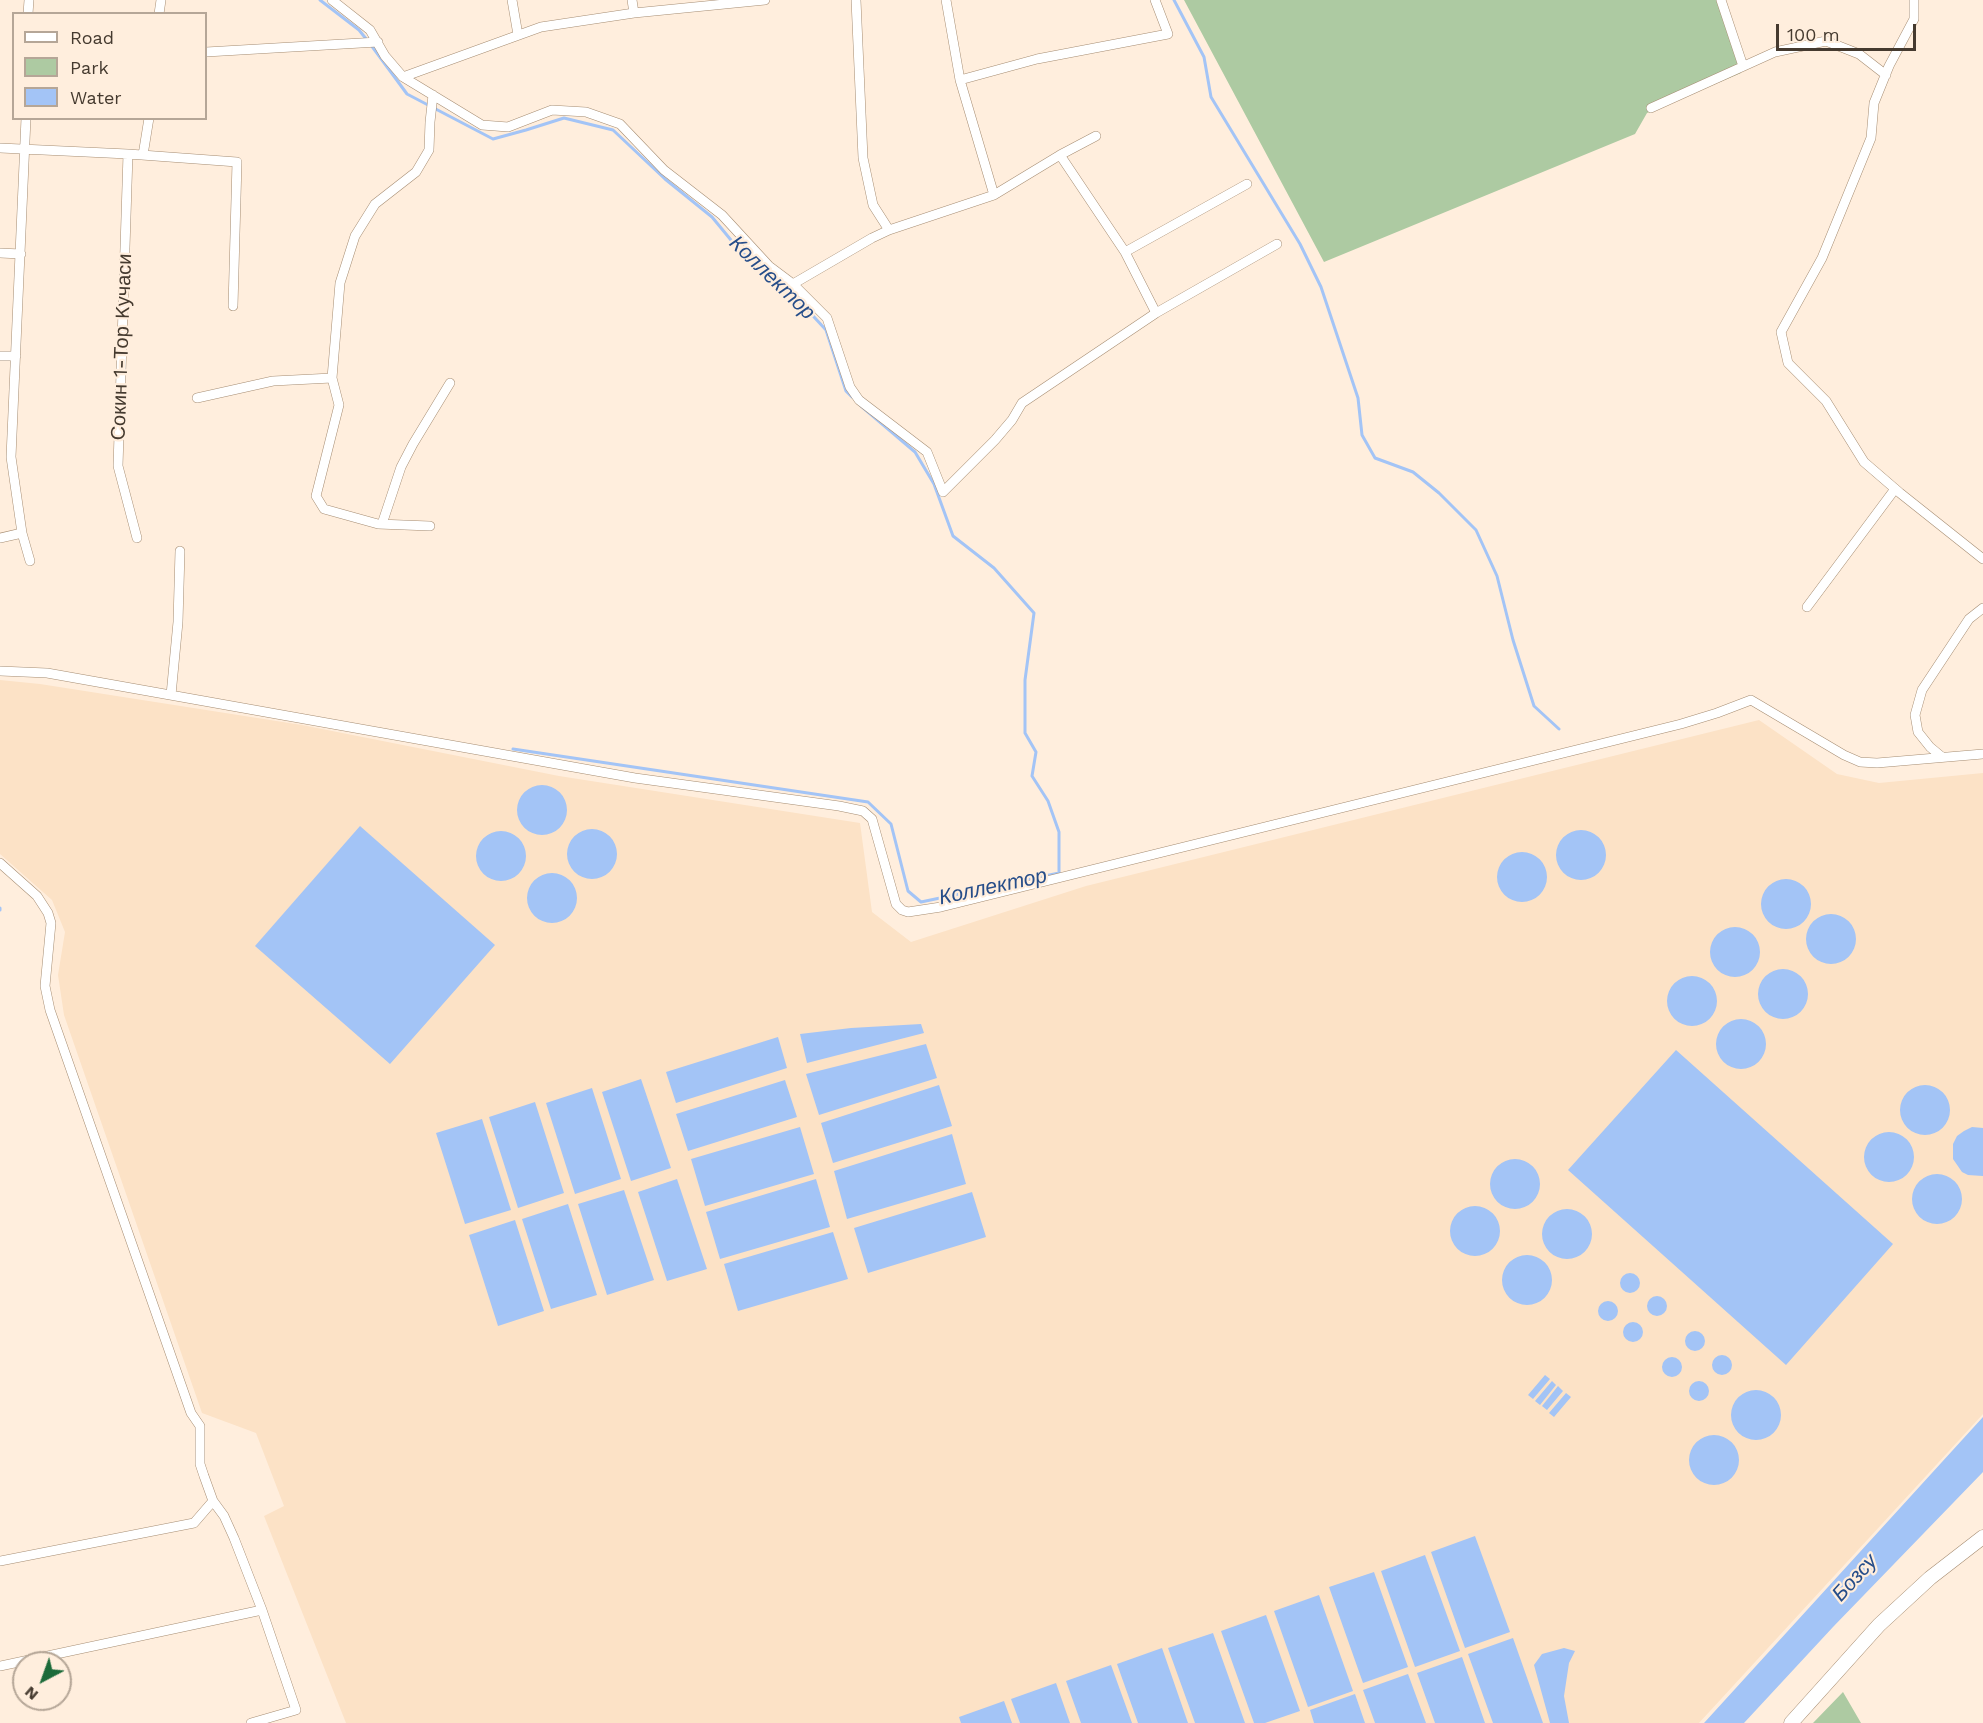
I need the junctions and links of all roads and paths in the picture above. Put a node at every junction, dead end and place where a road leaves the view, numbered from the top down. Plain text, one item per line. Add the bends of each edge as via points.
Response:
1 (332, 0) edge
2 (512, 0) edge
3 (632, 0) edge
4 (755, 0) edge
5 (765, 0) edge
6 (856, 0) edge
7 (946, 0) edge
8 (1155, 0) edge
9 (1721, 0) edge
10 (1914, 0) edge
11 (634, 13) junction
12 (518, 35) junction
13 (378, 42) junction
14 (207, 52) edge
15 (1743, 66) junction
16 (1886, 75) junction
17 (402, 76) junction
18 (960, 80) junction
19 (433, 95) junction
20 (1651, 108) dead end
21 (27, 120) edge
22 (149, 120) edge
23 (1096, 136) dead end
24 (0, 148) edge
25 (26, 148) junction
26 (128, 154) junction
27 (143, 155) junction
28 (1060, 155) junction
29 (1247, 183) dead end
30 (994, 195) junction
31 (889, 230) junction
32 (1277, 244) dead end
33 (1125, 252) junction
34 (0, 253) edge
35 (21, 254) junction
36 (793, 284) junction
37 (233, 306) dead end
38 (1156, 313) junction
39 (0, 356) edge
40 (16, 356) junction
41 (332, 378) junction
42 (450, 383) dead end
43 (197, 398) dead end
44 (0, 457) edge
45 (11, 457) junction
46 (1895, 489) junction
47 (382, 524) junction
48 (430, 526) dead end
49 (22, 532) junction
50 (0, 538) edge
51 (137, 538) dead end
52 (180, 551) dead end
53 (1983, 559) edge
54 (30, 561) dead end
55 (1807, 607) dead end
56 (1983, 608) edge
57 (0, 671) edge
58 (171, 695) junction
59 (1983, 754) edge
60 (1942, 757) junction
61 (0, 863) edge
62 (213, 1501) junction
63 (1983, 1537) edge
64 (0, 1561) edge
65 (262, 1610) junction
66 (0, 1666) edge
67 (1797, 1721) edge
68 (251, 1723) edge

1 - 13 street via 370,30
2 - 12 street
3 - 11 street
4 - 5 street
4 - 11 street
6 - 31 street via 863,158 873,205
7 - 18 street
8 - 18 street via 1168,34 1037,59
9 - 15 street
10 - 16 street via 1914,19
11 - 12 street via 541,27
12 - 17 street
13 - 14 street
13 - 17 street
15 - 16 street via 1775,52 1826,41 1859,54
15 - 20 street
16 - 46 street via 1874,103 1871,138 1822,258 1781,332 1788,363 1826,401 1864,462
17 - 19 street
18 - 30 street
19 - 36 street via 482,125 508,127 552,110 586,112 621,124 664,170 722,215 769,266
19 - 41 street via 429,150 416,172 375,204 355,236 340,283
21 - 25 street
22 - 27 street
23 - 28 street
24 - 25 street
25 - 26 street
25 - 35 street
26 - 27 street
26 - 51 street, Сокин 1-Тор Kучаси via 118,466
27 - 37 street via 237,162
28 - 30 street
28 - 33 street
29 - 33 street
30 - 31 street
31 - 36 street
32 - 38 street
33 - 38 street
34 - 35 street
35 - 40 street
36 - 38 street via 827,318 850,387 859,400 927,452 944,492 995,440 1022,403
39 - 40 street
40 - 45 street
41 - 43 street via 273,381
41 - 47 street via 339,405 316,496 324,509
42 - 47 street via 401,467
44 - 45 street
45 - 49 street
46 - 53 street
46 - 55 street
47 - 48 street
49 - 50 street
49 - 54 street
52 - 58 street
56 - 60 street via 1969,619 1922,690 1915,716 1918,732
57 - 58 street via 47,674
58 - 60 street via 634,778 863,811 872,819 896,904 908,912 1681,724 1751,700 1853,760 1877,763
59 - 60 street
61 - 62 street via 37,896 48,913 51,923 45,986 50,1010 191,1413 200,1426 200,1464
62 - 64 street via 194,1523
62 - 65 street via 234,1538
63 - 67 main road via 1879,1625
65 - 66 street
65 - 68 street via 296,1710

